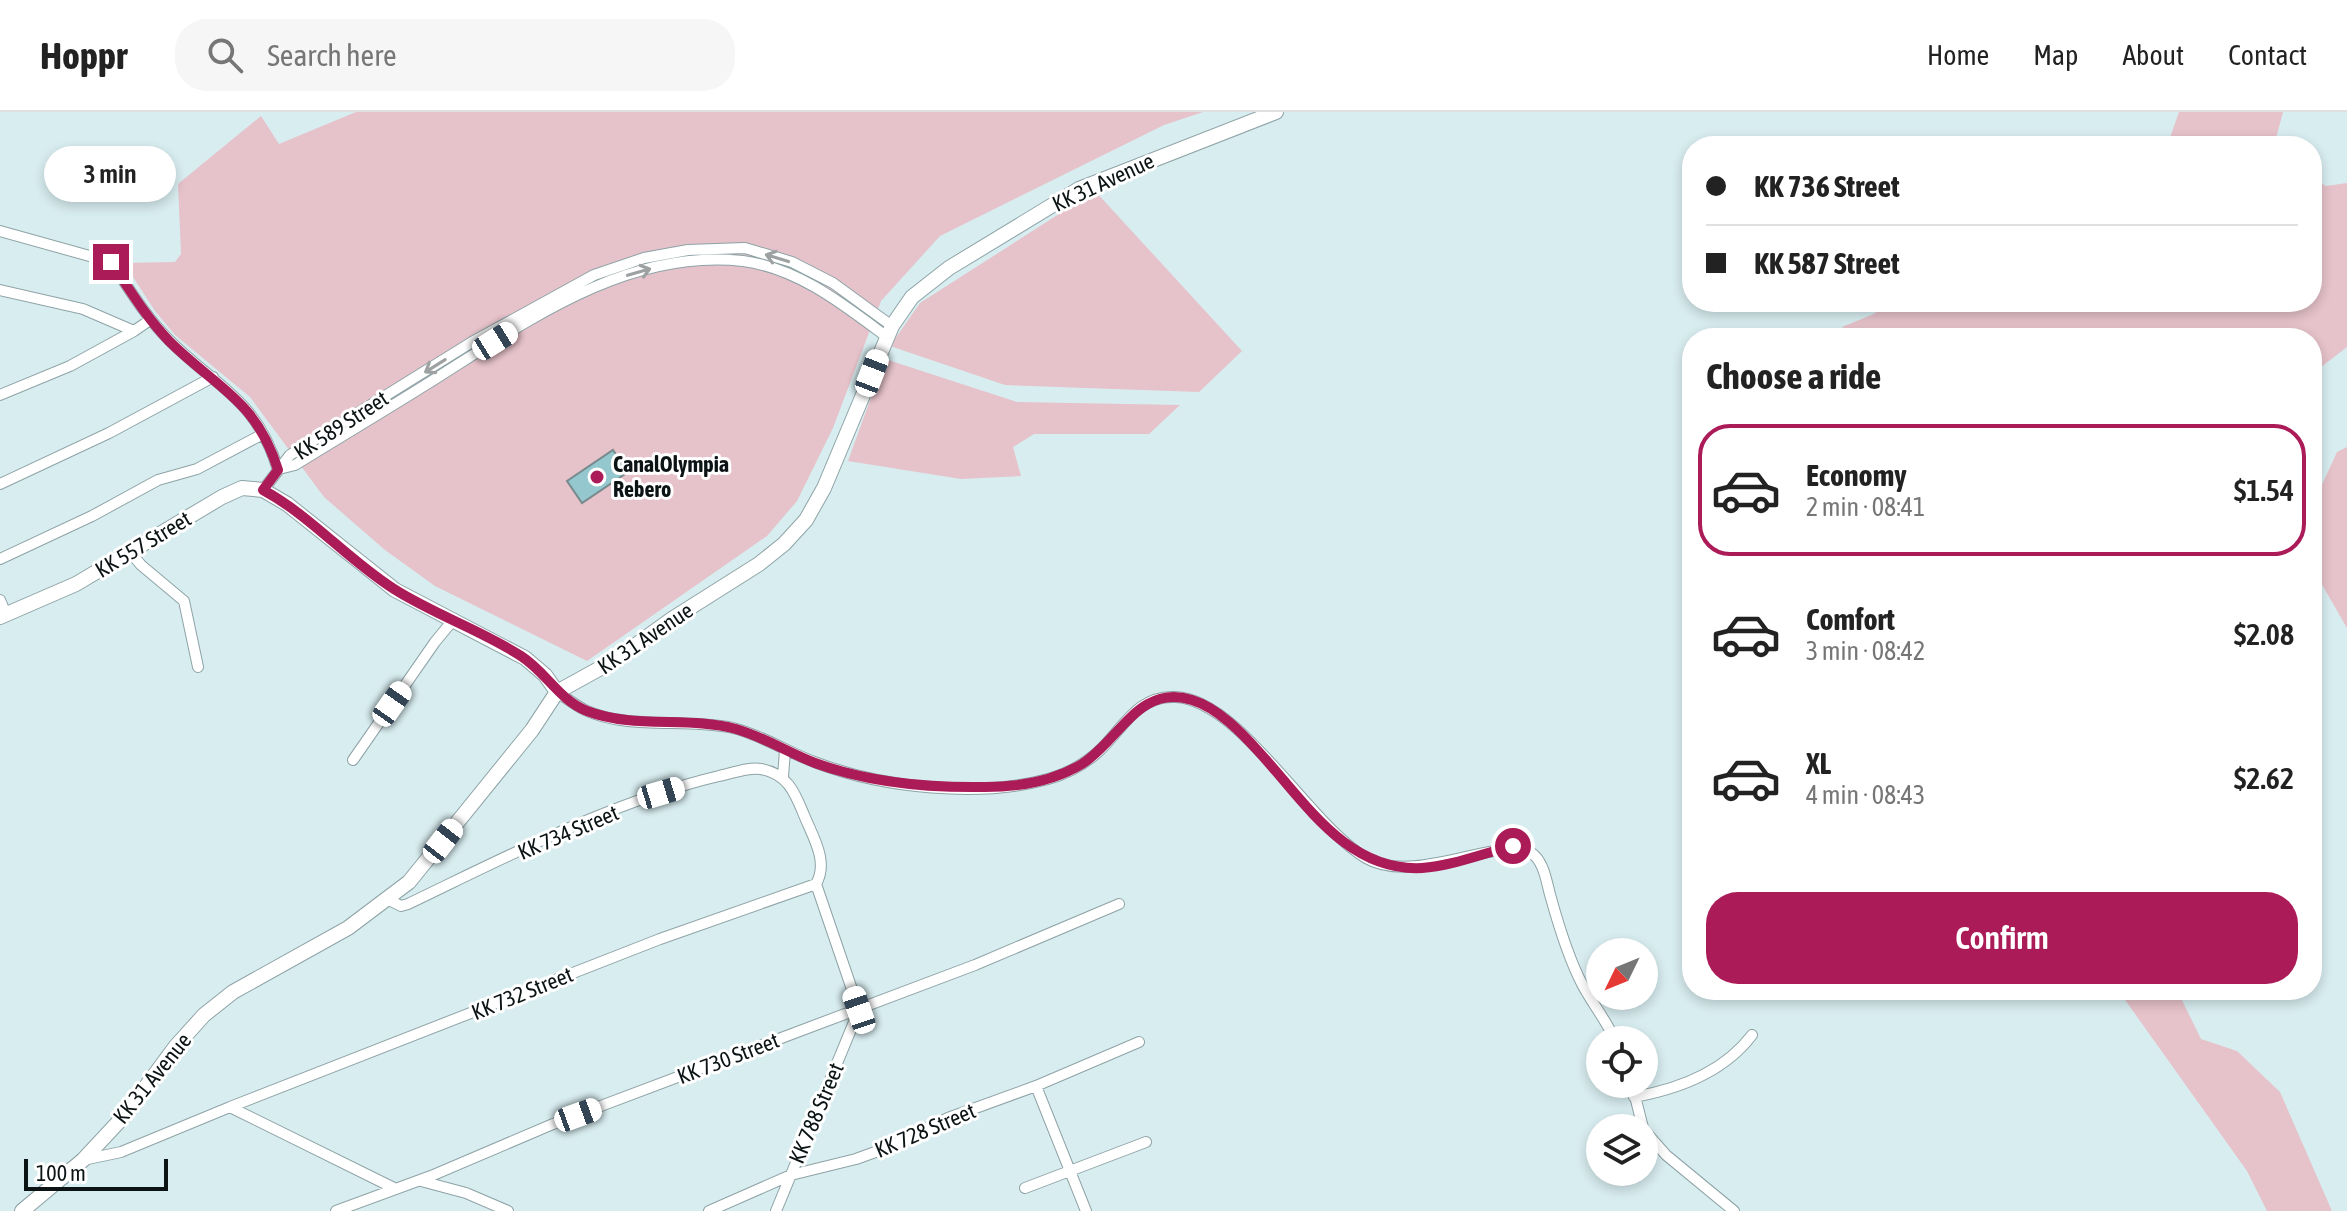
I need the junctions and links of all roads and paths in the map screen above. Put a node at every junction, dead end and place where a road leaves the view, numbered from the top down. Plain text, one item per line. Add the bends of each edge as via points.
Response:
1 (1276, 112) edge
2 (0, 231) edge
3 (0, 290) edge
4 (150, 320) junction
5 (134, 331) junction
6 (889, 331) junction
7 (213, 377) junction
8 (0, 395) edge
9 (263, 434) junction
10 (278, 470) junction
11 (0, 484) edge
12 (263, 490) junction
13 (131, 553) junction
14 (0, 559) edge
15 (2, 611) edge
16 (454, 619) junction
17 (198, 667) dead end
18 (557, 692) junction
19 (785, 750) junction
20 (353, 760) dead end
21 (783, 777) junction
22 (816, 884) junction
23 (389, 900) junction
24 (1119, 904) dead end
25 (859, 1010) junction
26 (1607, 1026) edge
27 (1752, 1035) dead end
28 (1139, 1042) dead end
29 (1036, 1086) junction
30 (1658, 1093) edge
31 (230, 1107) junction
32 (1146, 1142) dead end
33 (1658, 1146) edge
34 (83, 1160) junction
35 (1070, 1173) junction
36 (791, 1175) junction
37 (419, 1181) junction
38 (1025, 1188) dead end
39 (396, 1189) junction
40 (22, 1211) edge
41 (336, 1211) edge
42 (508, 1211) edge
43 (709, 1211) edge
44 (776, 1211) edge
45 (1086, 1211) edge
46 (1734, 1211) edge

1 - 6 main road, KK 31 Avenue via 1079,189 949,268 912,297
2 - 4 street via 111,262
3 - 5 street via 83,309
4 - 5 street
4 - 7 street
5 - 8 street via 70,366
6 - 10 street, KK 589 Street via 811,284 770,267 723,261 649,269 598,284 519,325 295,465
6 - 18 main road, KK 31 Avenue via 824,488 784,544 615,660
7 - 9 street via 238,397
7 - 11 street
9 - 10 street
9 - 14 street
10 - 12 street
12 - 13 main road, KK 557 Street via 242,488 222,497
12 - 16 main road via 395,590
13 - 15 main road, KK 557 Street via 76,584
13 - 17 street via 184,601
16 - 18 main road via 525,658
16 - 20 street
18 - 19 street via 586,711 630,721 736,729
18 - 23 main road, KK 31 Avenue via 443,841
19 - 21 street
19 - 26 street via 888,783 1015,785 1079,766 1156,698 1190,699 1231,724 1337,836 1371,861 1426,867 1513,846 1528,849 1541,864 1583,987
21 - 22 street via 796,794 819,852 822,871
21 - 23 street, KK 734 Street via 753,768 648,798 554,835 408,904
22 - 25 street
22 - 31 street, KK 732 Street via 660,939
23 - 34 main road, KK 31 Avenue via 233,992 204,1015
24 - 25 street, KK 730 Street
25 - 36 street, KK 788 Street
25 - 37 street, KK 730 Street via 553,1124
27 - 30 street via 1715,1069
28 - 29 street, KK 728 Street
29 - 35 street
29 - 36 street, KK 728 Street via 856,1159
31 - 34 street, KK 732 Street via 121,1152
31 - 39 street
32 - 35 street
33 - 46 street
34 - 40 main road, KK 31 Avenue
35 - 38 street
35 - 45 street
36 - 43 street, KK 728 Street
36 - 44 street, KK 788 Street
37 - 39 street, KK 730 Street
37 - 42 street
39 - 41 street, KK 730 Street

